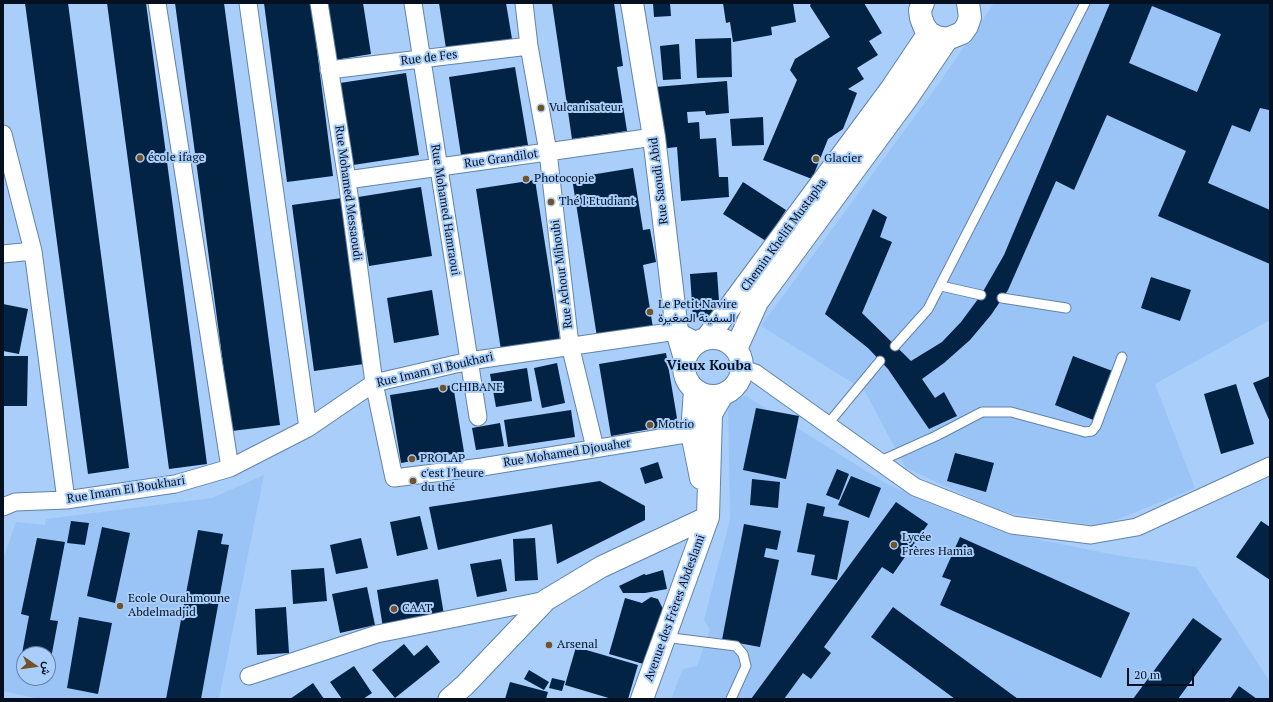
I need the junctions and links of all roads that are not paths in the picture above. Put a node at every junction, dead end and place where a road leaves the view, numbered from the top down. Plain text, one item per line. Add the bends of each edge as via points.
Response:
1 (157, 3) edge
2 (248, 3) edge
3 (319, 3) edge
4 (413, 3) edge
5 (524, 3) edge
6 (632, 3) edge
7 (1085, 3) edge
8 (920, 5) edge
9 (971, 5) edge
10 (938, 36) junction
11 (529, 46) junction
12 (422, 60) junction
13 (329, 70) junction
14 (3, 134) edge
15 (654, 137) junction
16 (548, 152) junction
17 (439, 168) junction
18 (347, 180) junction
19 (33, 251) junction
20 (3, 254) edge
21 (941, 286) junction
22 (981, 294) dead end
23 (1002, 298) dead end
24 (1066, 308) dead end
25 (676, 331) junction
26 (703, 340) junction
27 (570, 345) junction
28 (895, 346) dead end
29 (739, 357) junction
30 (1122, 357) dead end
31 (685, 359) junction
32 (469, 361) junction
33 (880, 361) dead end
34 (374, 383) junction
35 (695, 390) junction
36 (722, 395) junction
37 (478, 417) dead end
38 (827, 425) junction
39 (308, 428) junction
40 (692, 433) junction
41 (595, 448) junction
42 (878, 462) junction
43 (1270, 466) edge
44 (230, 468) junction
45 (394, 478) joint
46 (66, 500) junction
47 (3, 507) edge
48 (708, 517) junction
49 (546, 600) junction
50 (664, 637) junction
51 (249, 676) dead end
52 (461, 692) edge
53 (449, 699) edge
54 (642, 699) edge
55 (731, 699) edge

1 - 44 street
2 - 39 street
3 - 13 street, Rue Mohamed Messaoudi
4 - 12 street, Rue Mohamed Hamraoui
5 - 11 street, Rue Achour Mihoubi
6 - 15 main road, Rue Saoudi Abid
7 - 21 lane
8 - 10 main road via 920,18
9 - 10 main road via 970,17 962,33
10 - 26 main road, Chemin Khelifi Mustapha via 892,88
10 - 29 main road, Chemin Khelifi Mustapha via 902,105 757,302
11 - 12 street, Rue de Fes
11 - 16 street, Rue Achour Mihoubi
12 - 13 street, Rue de Fes
12 - 17 street, Rue Mohamed Hamraoui
13 - 18 street, Rue Mohamed Messaoudi
14 - 19 street
15 - 16 street, Rue Grandilot
15 - 25 main road, Rue Saoudi Abid
16 - 17 street, Rue Grandilot
16 - 27 street, Rue Achour Mihoubi
17 - 18 street, Rue Grandilot
17 - 32 street, Rue Mohamed Hamraoui
18 - 34 street, Rue Mohamed Messaoudi
19 - 20 street
19 - 46 street
21 - 22 lane
21 - 28 lane via 928,310
23 - 24 lane
25 - 26 street
25 - 27 street, Rue Imam El Boukhari
25 - 31 main road, Rue Saoudi Abid
26 - 29 main road via 719,339 728,342
26 - 31 main road via 692,348
27 - 32 street, Rue Imam El Boukhari
27 - 41 street, Rue Achour Mihoubi
29 - 36 main road via 742,373 735,387
29 - 38 street via 743,369 755,373
30 - 42 lane via 1092,431 1085,432 1011,412 982,412
31 - 35 main road via 686,380
32 - 34 street, Rue Imam El Boukhari
32 - 37 street, Rue Mohamed Hamraoui
33 - 38 lane
34 - 39 street, Rue Imam El Boukhari
34 - 45 street, Rue Mohamed Messaoudi
35 - 36 main road via 712,397
35 - 40 main road
36 - 48 main road via 711,414
38 - 42 street
39 - 44 street, Rue Imam El Boukhari
40 - 41 street, Rue Mohamed Djouaher
40 - 48 main road
41 - 45 street, Rue Mohamed Djouaher via 482,467
42 - 43 street via 915,487 1012,525 1091,535 1137,527
44 - 46 street, Rue Imam El Boukhari via 176,484
46 - 47 street, Rue Imam El Boukhari via 15,502
48 - 49 street via 601,567
48 - 50 main road, Avenue des Frères Abdeslami
49 - 51 street via 377,634
49 - 52 street
50 - 54 main road, Avenue des Frères Abdeslami
50 - 55 lane via 736,646 743,654 746,666
52 - 53 street

